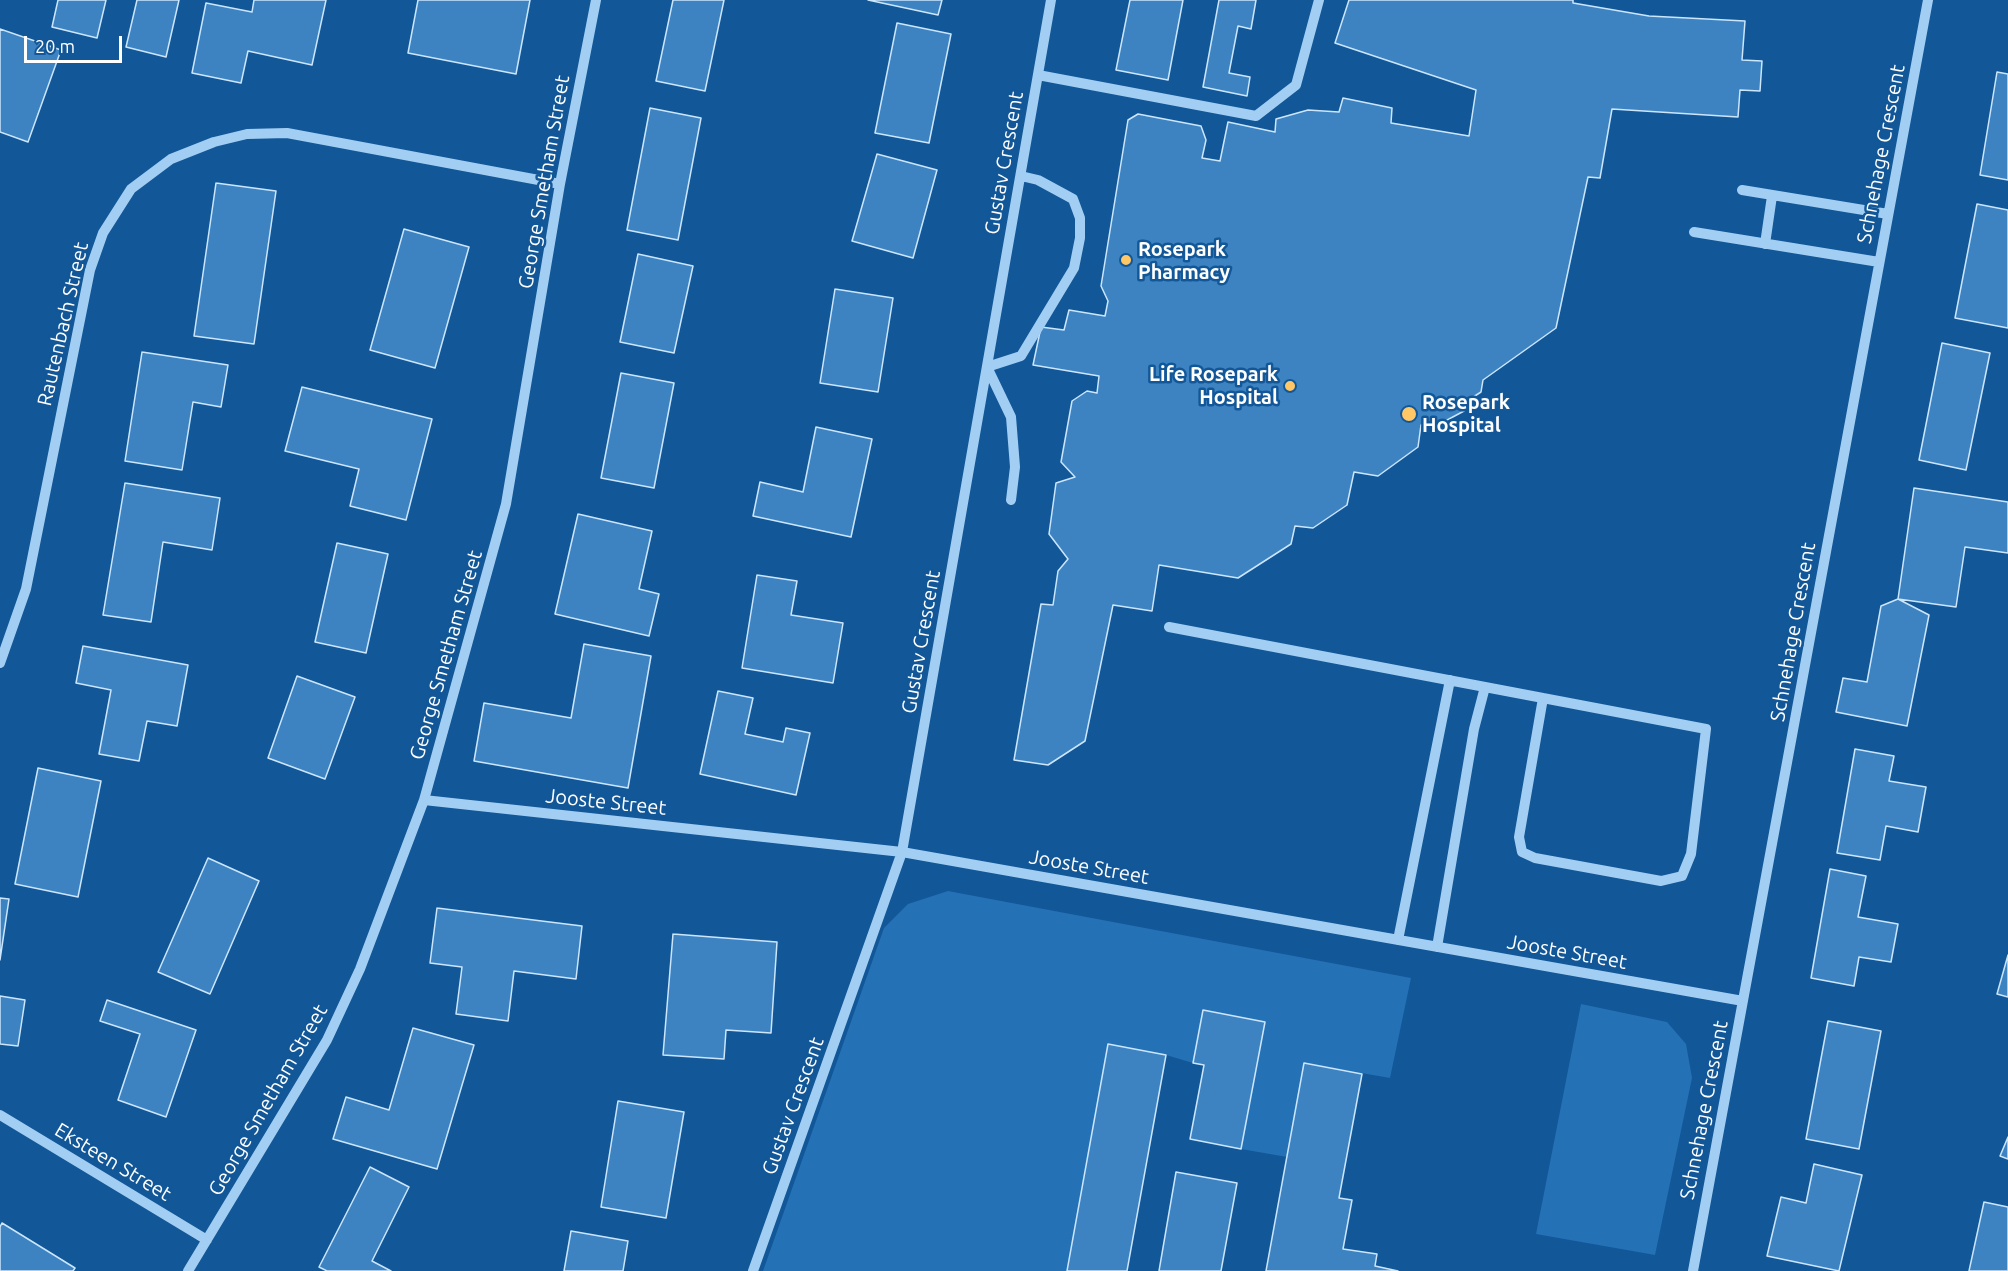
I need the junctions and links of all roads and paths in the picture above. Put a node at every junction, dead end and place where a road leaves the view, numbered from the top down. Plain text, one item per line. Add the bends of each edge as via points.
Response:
1 (596, 0) edge
2 (1052, 0) edge
3 (1319, 0) edge
4 (1928, 0) edge
5 (1038, 75) junction
6 (1021, 176) junction
7 (560, 184) junction
8 (1742, 190) dead end
9 (1772, 196) junction
10 (1888, 214) junction
11 (1694, 232) dead end
12 (1765, 244) junction
13 (1879, 262) junction
14 (987, 368) junction
15 (1011, 500) dead end
16 (1169, 627) dead end
17 (0, 663) edge
18 (1450, 680) junction
19 (1485, 687) junction
20 (1543, 698) junction
21 (424, 800) junction
22 (903, 852) junction
23 (1398, 940) junction
24 (1437, 947) junction
25 (1743, 1001) junction
26 (0, 1114) edge
27 (207, 1240) junction
28 (188, 1271) edge
29 (753, 1271) edge
30 (1693, 1271) edge

1 - 7 street, George Smetham Street
2 - 5 street, Gustav Crescent
3 - 5 street via 1296,86 1256,116
4 - 10 street, Schnehage Crescent
5 - 6 street, Gustav Crescent
6 - 14 street, Gustav Crescent
6 - 14 street via 1038,180 1073,199 1080,218 1080,238 1074,268 1021,356
7 - 17 street, Rautenbach Street via 287,133 247,134 214,142 171,159 131,189 103,233 90,270 26,589
7 - 21 street, George Smetham Street via 506,504
8 - 9 street
9 - 10 street
9 - 12 street
10 - 13 street, Schnehage Crescent
11 - 12 street
12 - 13 street
13 - 25 street, Schnehage Crescent
14 - 15 street via 1011,417 1015,467
14 - 22 street, Gustav Crescent
16 - 18 street
18 - 19 street
18 - 23 street
19 - 20 street
19 - 24 street via 1474,729
20 - 20 street via 1706,729 1691,854 1682,876 1661,881 1639,878 1535,858 1522,852 1519,837
21 - 22 street, Jooste Street
21 - 27 street, George Smetham Street via 360,969 327,1040
22 - 23 street, Jooste Street
22 - 29 street, Gustav Crescent
23 - 24 street, Jooste Street
24 - 25 street, Jooste Street
25 - 30 street, Schnehage Crescent
26 - 27 street, Eksteen Street
27 - 28 street, George Smetham Street

